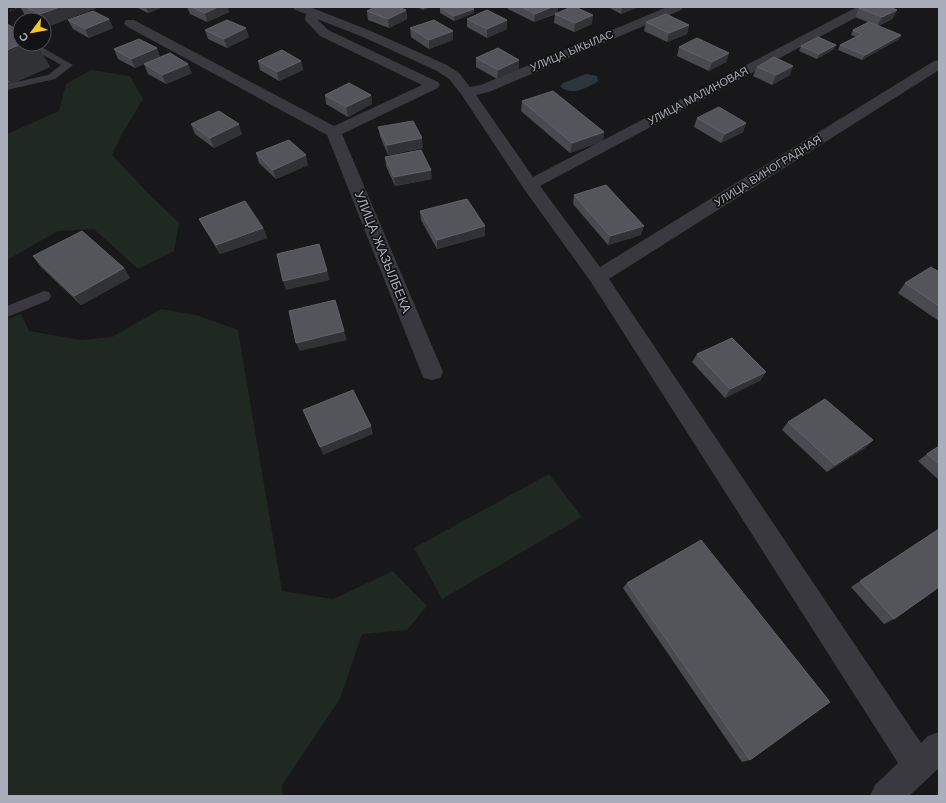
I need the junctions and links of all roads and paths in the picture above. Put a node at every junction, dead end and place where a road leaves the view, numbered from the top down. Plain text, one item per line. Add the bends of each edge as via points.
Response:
1 (20, 7) edge
2 (677, 7) edge
3 (866, 7) edge
4 (306, 10) edge
5 (7, 12) edge
6 (130, 23) dead end
7 (44, 52) edge
8 (939, 64) edge
9 (7, 87) edge
10 (467, 92) junction
11 (334, 132) junction
12 (530, 185) junction
13 (598, 277) junction
14 (44, 296) dead end
15 (7, 312) edge
16 (432, 372) dead end
17 (929, 756) edge
18 (886, 796) edge

1 - 5 path
2 - 10 street, УЛИЦА ЫКЫЛАС via 484,89
3 - 12 street, УЛИЦА МАЛИНОВАЯ
4 - 10 street via 442,68 454,76
4 - 11 street via 311,20 324,33 433,85
6 - 11 street
7 - 9 lane via 68,65 51,77
8 - 13 street, УЛИЦА ВИНОГРАДНАЯ
10 - 12 street
11 - 16 street, УЛИЦА ЖАЗЫЛБЕКА
12 - 13 street
13 - 17 street
14 - 15 lane
17 - 18 street

